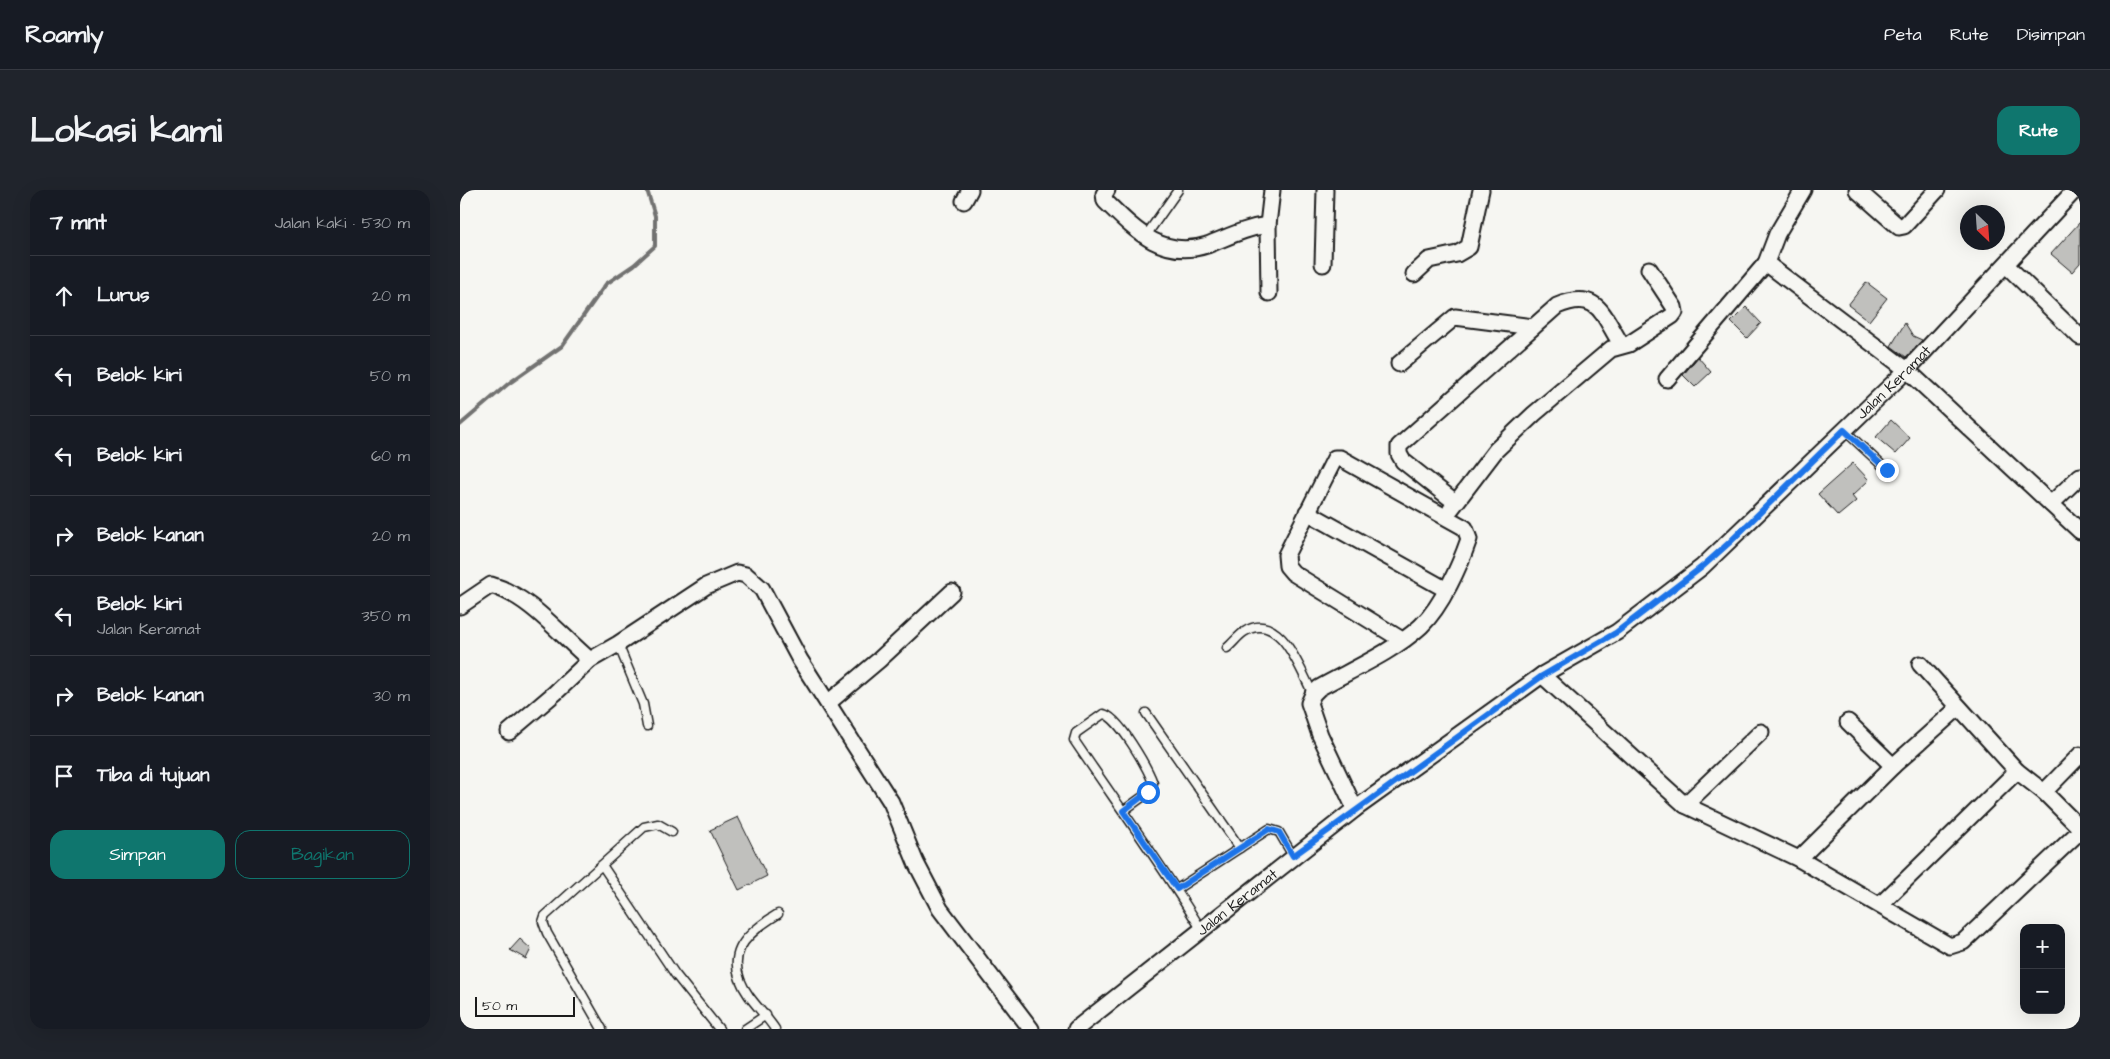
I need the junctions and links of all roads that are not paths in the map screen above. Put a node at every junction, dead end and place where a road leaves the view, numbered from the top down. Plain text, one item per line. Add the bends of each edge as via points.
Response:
1 (1178, 190) edge
2 (1272, 190) edge
3 (1325, 190) edge
4 (1481, 190) edge
5 (1803, 190) edge
6 (1857, 190) edge
7 (1937, 190) edge
8 (2075, 190) edge
9 (1106, 196) edge
10 (1268, 225) junction
11 (1145, 237) junction
12 (1766, 263) junction
13 (1323, 264) dead end
14 (2006, 265) junction
15 (1649, 269) dead end
16 (1414, 274) dead end
17 (1269, 293) dead end
18 (1533, 327) junction
19 (2080, 336) edge
20 (1621, 344) junction
21 (1399, 364) dead end
22 (1907, 370) junction
23 (1667, 379) dead end
24 (1844, 430) junction
25 (1887, 470) dead end
26 (2080, 476) edge
27 (1455, 502) junction
28 (2051, 504) junction
29 (1307, 512) junction
30 (1447, 518) junction
31 (2080, 532) edge
32 (1446, 589) junction
33 (952, 592) dead end
34 (460, 606) edge
35 (1402, 640) junction
36 (618, 644) junction
37 (1227, 648) dead end
38 (590, 660) junction
39 (1920, 664) dead end
40 (1542, 676) junction
41 (1312, 694) junction
42 (828, 704) junction
43 (1958, 708) junction
44 (1146, 714) dead end
45 (1848, 722) dead end
46 (647, 726) dead end
47 (509, 732) dead end
48 (1761, 732) dead end
49 (2080, 755) edge
50 (1893, 766) junction
51 (2017, 771) junction
52 (2044, 792) junction
53 (1685, 805) junction
54 (1355, 809) junction
55 (1123, 811) junction
56 (2080, 830) edge
57 (672, 832) dead end
58 (1240, 848) junction
59 (1293, 856) junction
60 (1799, 859) junction
61 (602, 865) junction
62 (1177, 889) junction
63 (1880, 905) junction
64 (778, 914) dead end
65 (1201, 929) junction
66 (766, 1016) junction
67 (602, 1029) edge
68 (719, 1029) edge
69 (745, 1029) edge
70 (775, 1029) edge
71 (1032, 1029) edge
72 (1076, 1029) edge

1 - 11 lane
2 - 10 street
3 - 13 street
4 - 16 street via 1469,247 1457,254 1429,260
5 - 12 street via 1777,234
6 - 7 street via 1899,227 1904,226
8 - 14 street, Jalan Keramat
9 - 11 street
10 - 11 street via 1236,232 1197,248 1160,246
10 - 17 street
12 - 22 street
12 - 23 street
14 - 19 street
14 - 22 street, Jalan Keramat
15 - 20 street via 1675,312 1630,344
18 - 20 street via 1557,306 1584,299 1596,305
18 - 21 street via 1455,317
18 - 27 street via 1400,446 1399,454 1404,462
20 - 27 street via 1610,349 1496,450
22 - 24 street, Jalan Keramat
22 - 28 street
24 - 25 lane
24 - 40 street, Jalan Keramat via 1702,567 1617,632
26 - 28 street
27 - 30 street
28 - 31 street
29 - 30 street via 1336,458
29 - 32 street
29 - 35 street via 1286,555 1290,570
30 - 32 street via 1465,528 1469,538
32 - 35 street via 1432,614
33 - 42 street
34 - 38 street via 492,585 506,589
35 - 41 street
36 - 38 street
36 - 42 street via 706,586 737,573 746,575 762,589
36 - 46 lane via 643,704
37 - 41 lane via 1245,631 1257,627 1272,629 1283,639
38 - 47 street
39 - 43 street
40 - 53 street
40 - 54 street, Jalan Keramat
41 - 54 street via 1309,702 1312,716
42 - 71 street via 891,802 916,863 940,909
43 - 50 street
43 - 51 street
44 - 58 lane
45 - 50 street
48 - 53 street
49 - 52 street
50 - 60 street
51 - 52 street
51 - 63 street
52 - 56 street
53 - 60 street
54 - 59 street, Jalan Keramat
55 - 55 lane via 1074,740 1076,733 1103,714 1112,717 1123,732 1153,783 1148,792
55 - 62 lane
56 - 63 street via 1956,946 1950,946
57 - 61 lane via 658,824 644,827
58 - 59 lane via 1263,831 1274,829
58 - 62 lane
59 - 65 street, Jalan Keramat
60 - 63 street
61 - 67 lane via 545,916 543,922 546,933
61 - 68 lane via 675,974
62 - 65 lane
64 - 66 lane via 750,936 740,947 735,960 738,977
65 - 72 street, Jalan Keramat
66 - 69 lane
66 - 70 lane

